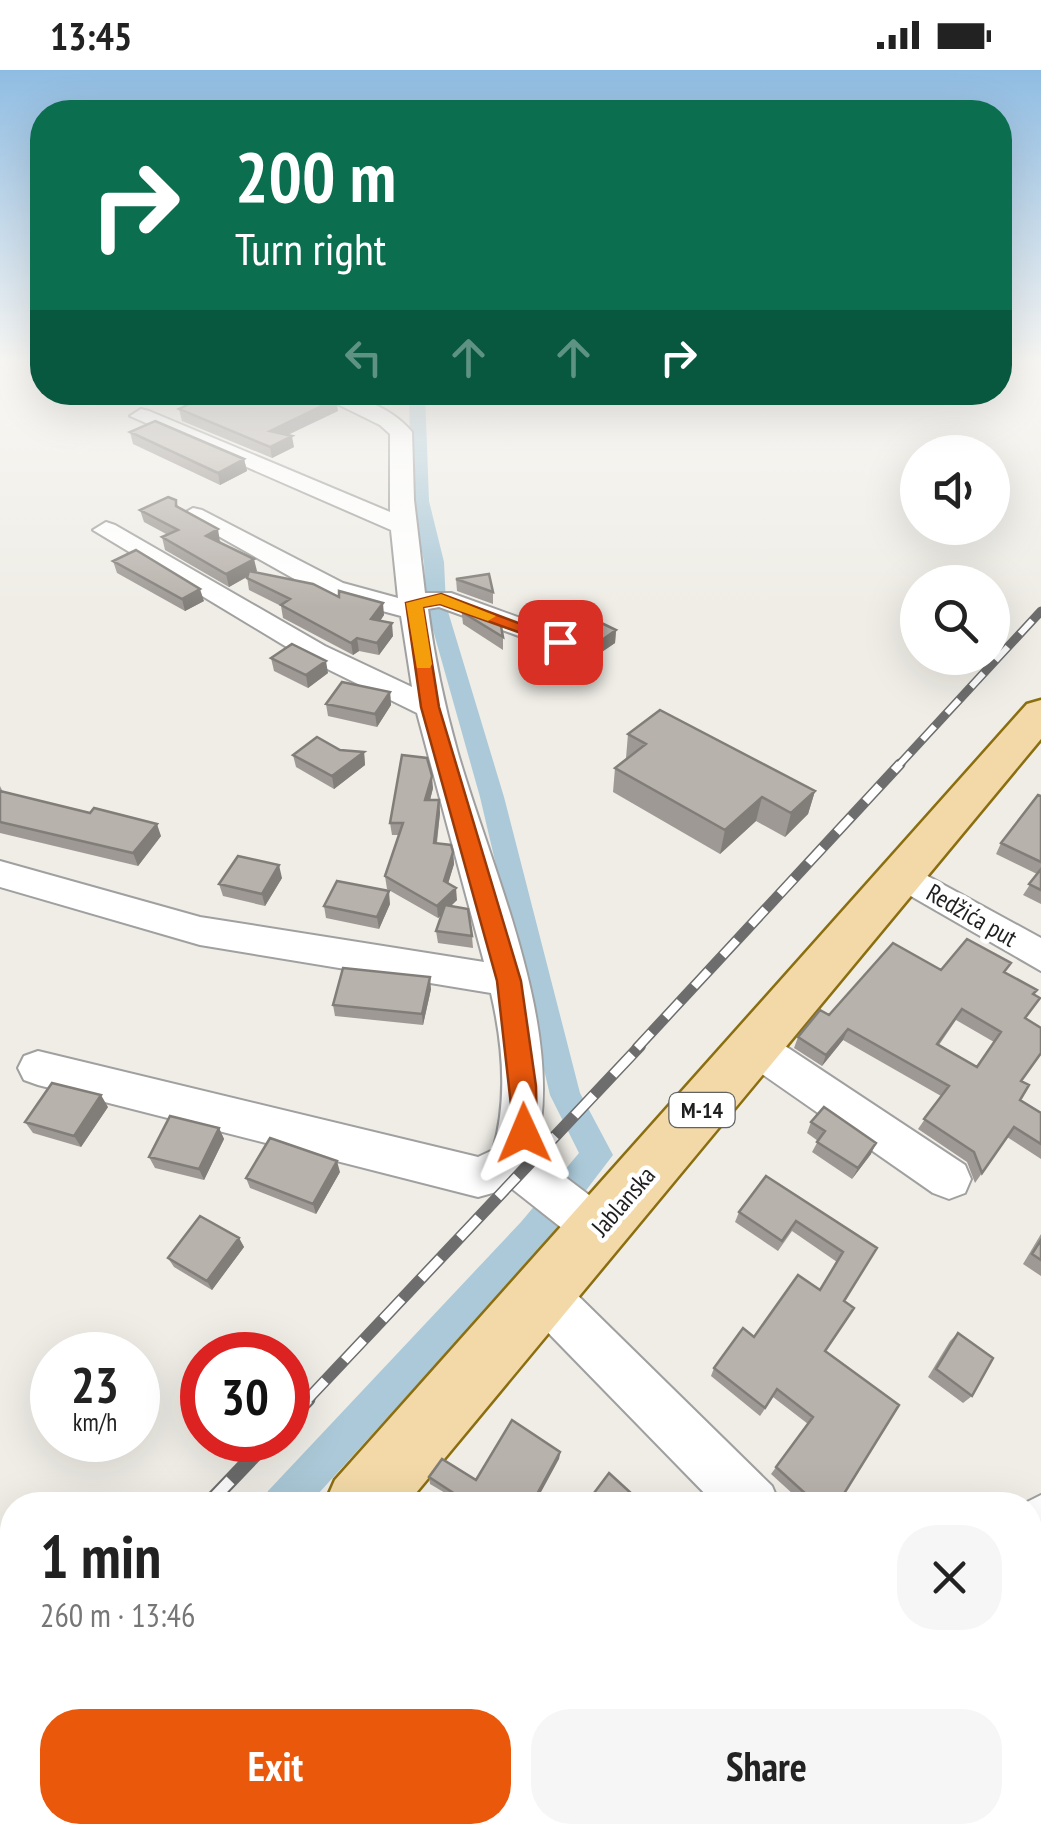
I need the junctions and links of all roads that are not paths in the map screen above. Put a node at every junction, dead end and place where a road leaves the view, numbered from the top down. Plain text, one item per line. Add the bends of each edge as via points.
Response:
1 (207, 444) edge
2 (401, 444) edge
3 (192, 515) edge
4 (405, 527) junction
5 (106, 530) dead end
6 (424, 604) junction
7 (560, 642) dead end
8 (430, 707) junction
9 (1041, 713) edge
10 (0, 874) edge
11 (902, 874) junction
12 (1041, 956) edge
13 (509, 981) junction
14 (756, 1048) junction
15 (38, 1068) dead end
16 (522, 1170) junction
17 (949, 1180) dead end
18 (592, 1225) junction
19 (544, 1294) junction
20 (371, 1492) edge
21 (740, 1492) edge

1 - 4 street
2 - 4 street
3 - 6 street via 333,588
4 - 6 street
5 - 8 street via 314,652
6 - 7 street
6 - 8 street
8 - 13 street
9 - 11 main road, Jablanska / M-14
10 - 13 street via 200,930
11 - 12 street, Redžića put
11 - 14 main road, Jablanska / M-14
13 - 16 street via 524,1086
14 - 17 street
14 - 18 main road, Jablanska / M-14
15 - 16 street via 478,1177
16 - 18 street
18 - 19 main road, Jablanska / M-14
19 - 20 main road, Jablanska / M-14
19 - 21 street

